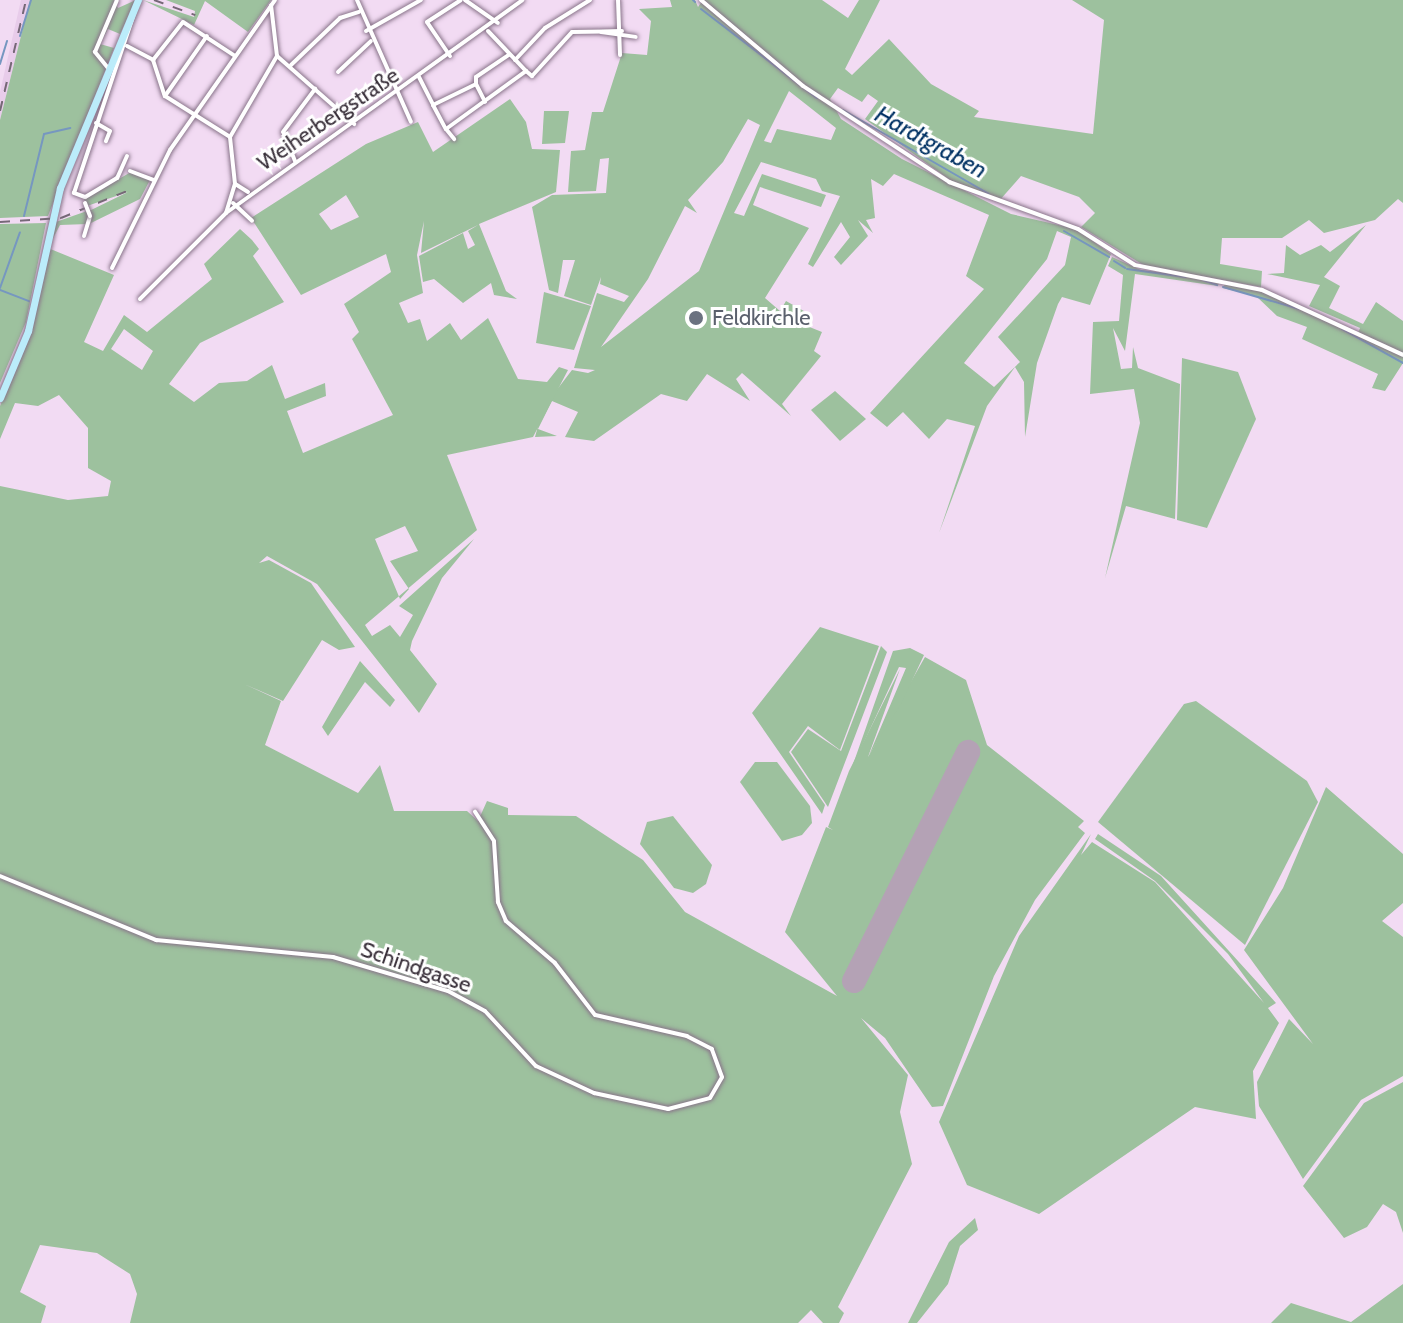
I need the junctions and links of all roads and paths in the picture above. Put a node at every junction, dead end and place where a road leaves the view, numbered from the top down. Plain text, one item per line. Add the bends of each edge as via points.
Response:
1 (117, 0) edge
2 (275, 0) edge
3 (357, 0) edge
4 (421, 0) edge
5 (463, 0) edge
6 (522, 0) edge
7 (590, 0) edge
8 (618, 0) edge
9 (701, 0) edge
10 (137, 4) edge
11 (271, 5) junction
12 (359, 12) junction
13 (498, 23) junction
14 (366, 31) junction
15 (488, 31) junction
16 (622, 33) junction
17 (207, 36) junction
18 (636, 37) dead end
19 (371, 41) junction
20 (122, 44) junction
21 (509, 55) junction
22 (620, 55) dead end
23 (235, 56) junction
24 (277, 56) junction
25 (450, 56) junction
26 (153, 60) junction
27 (515, 60) junction
28 (291, 65) junction
29 (108, 68) junction
30 (526, 71) junction
31 (338, 72) dead end
32 (419, 77) junction
33 (476, 84) junction
34 (316, 89) junction
35 (399, 92) junction
36 (165, 96) junction
37 (485, 102) junction
38 (433, 105) junction
39 (193, 115) junction
40 (411, 122) dead end
41 (96, 123) junction
42 (354, 124) junction
43 (446, 129) junction
44 (230, 137) junction
45 (454, 139) dead end
46 (106, 141) dead end
47 (127, 156) dead end
48 (295, 161) junction
49 (130, 171) dead end
50 (153, 180) junction
51 (235, 184) junction
52 (248, 192) junction
53 (83, 201) junction
54 (232, 202) junction
55 (252, 221) dead end
56 (84, 236) dead end
57 (112, 268) dead end
58 (140, 299) dead end
59 (1403, 355) edge
60 (0, 398) edge
61 (475, 812) dead end
62 (0, 876) edge

1 - 29 street via 95,52
2 - 11 street
3 - 12 street
4 - 14 street
5 - 13 street
5 - 25 street via 427,22
6 - 13 street, Weiherbergstraße
7 - 27 street via 545,28
8 - 16 street
9 - 59 street via 803,86 949,182 1078,229 1135,265 1262,290
10 - 20 main road
11 - 23 street
11 - 24 street
12 - 14 street
12 - 28 street via 340,18
13 - 15 street, Weiherbergstraße
14 - 19 street
15 - 21 street
15 - 25 street, Weiherbergstraße
16 - 18 street
16 - 22 street
16 - 30 street via 572,32 532,76
17 - 23 street
17 - 26 street via 183,22
17 - 36 street
19 - 31 street
19 - 35 street
20 - 26 street
20 - 29 main road
20 - 41 street
21 - 27 street
21 - 33 street via 476,77
23 - 39 street
24 - 28 street
24 - 44 street
25 - 32 street, Weiherbergstraße
26 - 36 street
27 - 30 street
28 - 34 street
29 - 60 main road via 60,188 28,331
30 - 37 street
32 - 35 street, Weiherbergstraße
32 - 38 street
33 - 37 street
33 - 38 street
34 - 42 street
34 - 48 street via 283,132
35 - 40 street
35 - 42 street, Weiherbergstraße
36 - 39 street
37 - 43 street
38 - 43 street
39 - 44 street
39 - 50 street
41 - 46 street via 110,131
41 - 53 street via 72,184
42 - 48 street, Weiherbergstraße
43 - 45 street
44 - 51 street
47 - 53 street via 117,178
48 - 52 street, Weiherbergstraße
49 - 50 street
50 - 57 street
51 - 52 street
51 - 54 street
52 - 54 street, Weiherbergstraße
53 - 56 street, bridge via 90,216
54 - 55 street
54 - 58 street
61 - 62 street, Schindgasse via 494,841 498,902 506,921 555,963 595,1015 687,1036 712,1049 722,1077 710,1098 668,1109 594,1093 536,1066 485,1011 448,991 333,957 156,940

